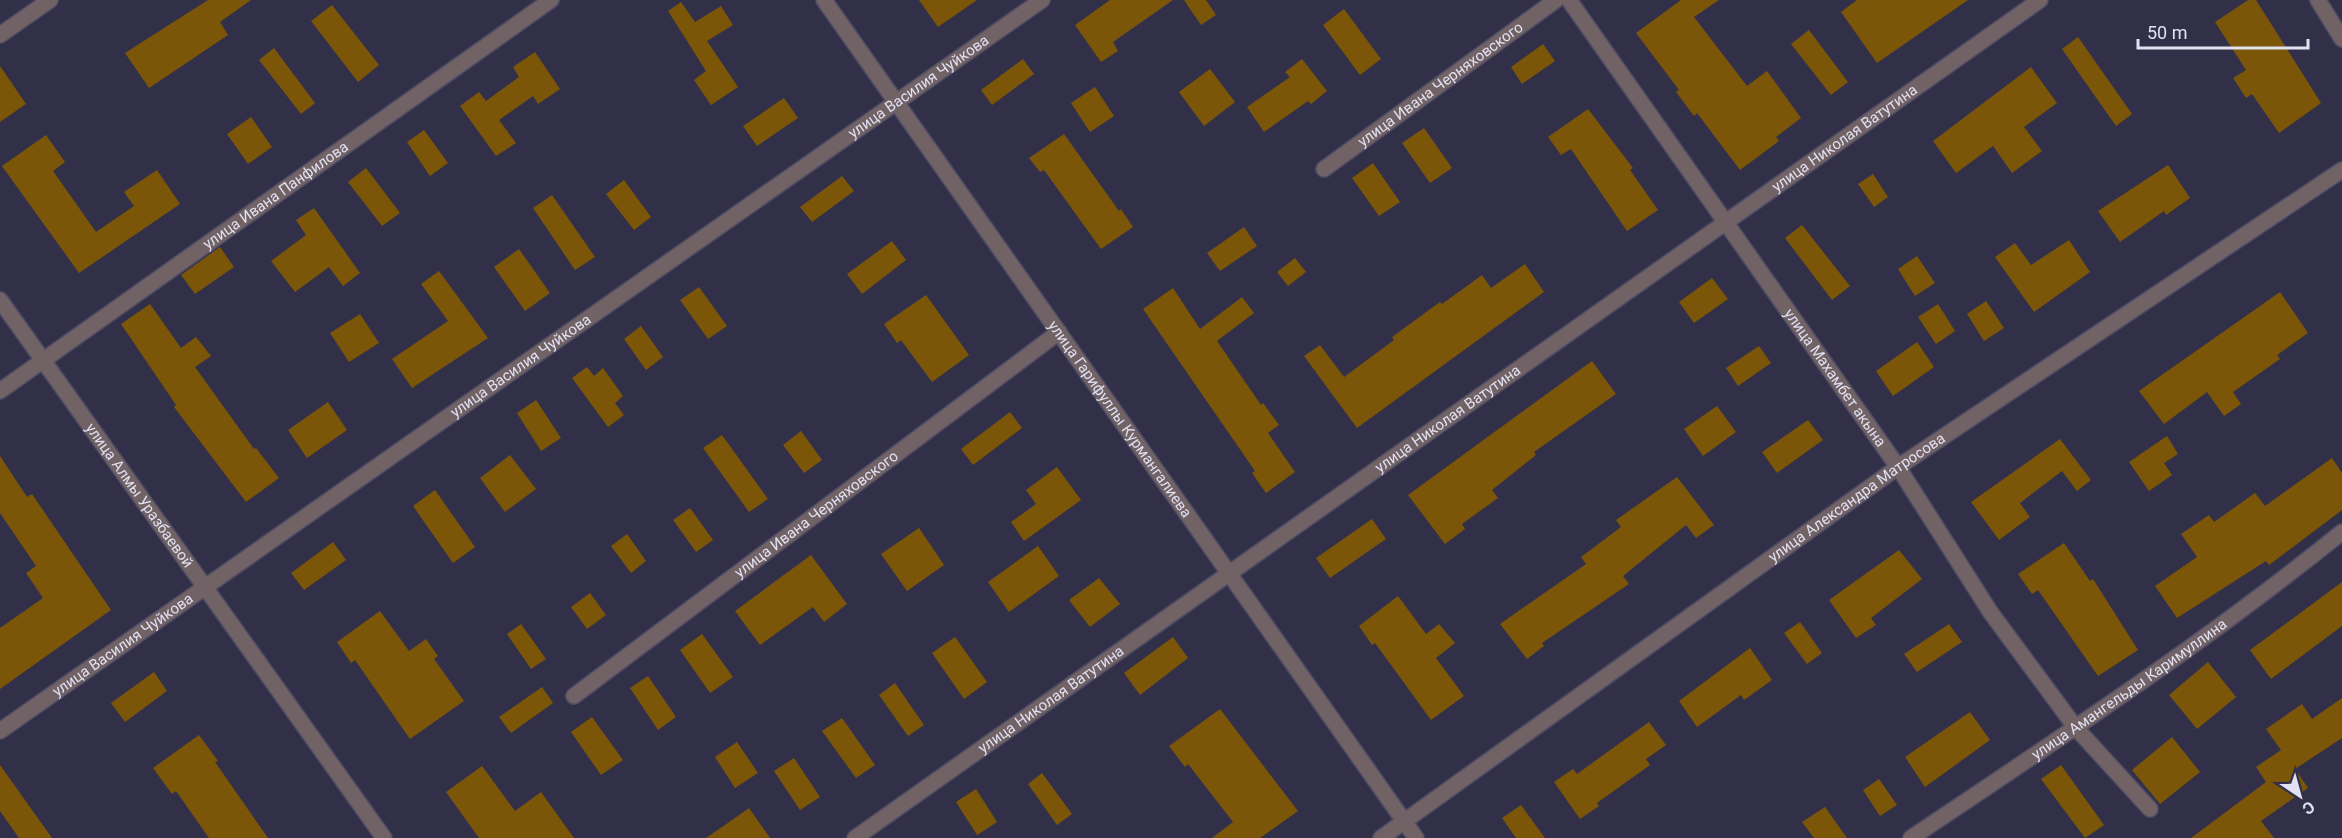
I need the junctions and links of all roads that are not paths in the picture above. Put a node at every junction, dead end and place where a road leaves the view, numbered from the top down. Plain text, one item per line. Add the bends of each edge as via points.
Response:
1 (50, 0) edge
2 (551, 0) edge
3 (824, 0) edge
4 (1042, 0) edge
5 (1557, 0) edge
6 (1569, 0) edge
7 (2040, 0) edge
8 (2318, 0) edge
9 (0, 35) edge
10 (2342, 39) edge
11 (893, 102) junction
12 (1324, 169) dead end
13 (2342, 170) edge
14 (1726, 220) junction
15 (0, 300) edge
16 (1059, 332) junction
17 (44, 361) junction
18 (0, 392) edge
19 (1898, 467) junction
20 (2342, 532) edge
21 (1228, 575) junction
22 (204, 586) junction
23 (574, 696) dead end
24 (2076, 728) junction
25 (0, 731) edge
26 (2150, 809) dead end
27 (1403, 821) junction
28 (375, 835) edge
29 (855, 838) edge
30 (1381, 838) edge
31 (1416, 838) edge
32 (1911, 838) edge

1 - 9 street
2 - 17 street, улица Ивана Панфилова
3 - 11 street, улица Гарифуллы Курмангалиева
4 - 11 street, улица Василия Чуйкова
5 - 12 street, улица Ивана Черняховского
6 - 14 street, улица Махамбет акына
7 - 14 street, улица Николая Ватутина
8 - 10 street
11 - 16 street, улица Гарифуллы Курмангалиева
11 - 22 street, улица Василия Чуйкова
13 - 19 street, улица Александра Матросова
14 - 19 street, улица Махамбет акына
14 - 21 street, улица Николая Ватутина
15 - 17 street, улица Алмы Уразбаевой
16 - 21 street, улица Гарифуллы Курмангалиева
16 - 23 street, улица Ивана Черняховского
17 - 18 street, улица Ивана Панфилова
17 - 22 street, улица Алмы Уразбаевой
19 - 24 street, улица Махамбет акына via 1991,613
19 - 27 street, улица Александра Матросова
20 - 24 street, улица Амангельды Каримуллина
21 - 27 street, улица Гарифуллы Курмангалиева
21 - 29 street, улица Николая Ватутина
22 - 25 street, улица Василия Чуйкова
22 - 28 street, улица Алмы Уразбаевой
24 - 26 street, улица Махамбет акына
24 - 32 street, улица Амангельды Каримуллина
27 - 30 street, улица Александра Матросова
27 - 31 street, улица Гарифуллы Курмангалиева

